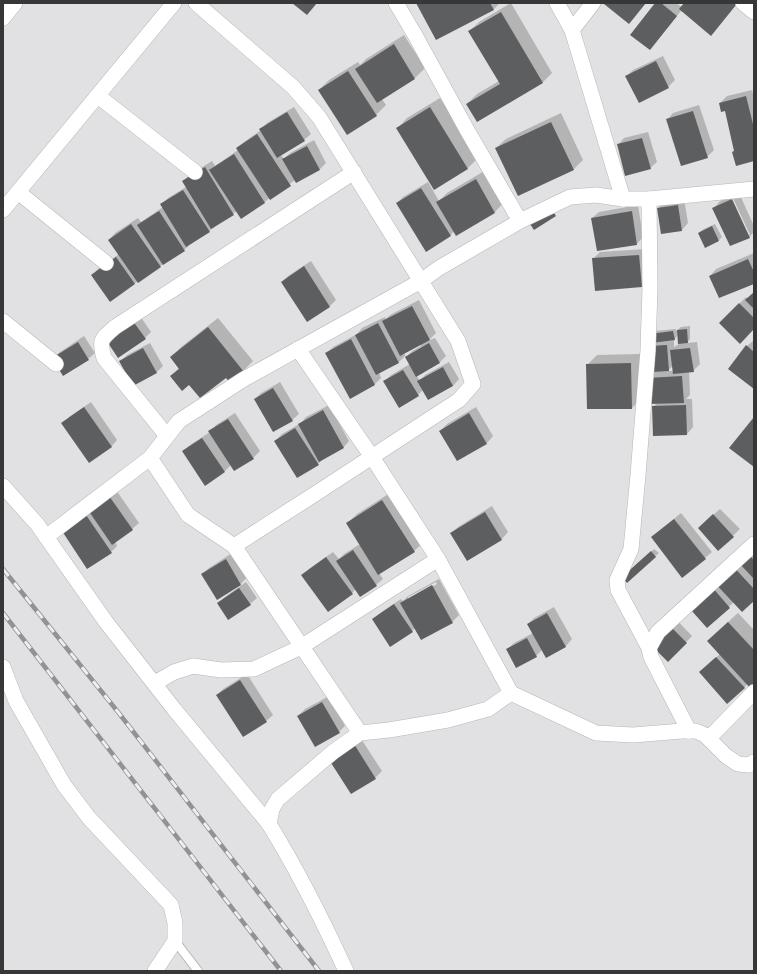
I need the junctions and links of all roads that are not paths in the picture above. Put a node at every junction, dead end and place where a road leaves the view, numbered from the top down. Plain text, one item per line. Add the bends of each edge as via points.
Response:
1 (15, 3) edge
2 (174, 3) edge
3 (196, 3) edge
4 (396, 3) edge
5 (557, 3) edge
6 (593, 3) edge
7 (743, 3) edge
8 (754, 12) edge
9 (3, 18) edge
10 (572, 30) junction
11 (98, 96) junction
12 (195, 172) dead end
13 (354, 172) junction
14 (754, 189) edge
15 (18, 192) junction
16 (623, 198) junction
17 (649, 199) junction
18 (3, 210) edge
19 (520, 222) junction
20 (106, 263) dead end
21 (421, 281) junction
22 (3, 321) edge
23 (298, 349) junction
24 (56, 364) dead end
25 (167, 436) junction
26 (372, 457) junction
27 (150, 458) junction
28 (3, 486) edge
29 (46, 537) junction
30 (754, 544) edge
31 (234, 546) junction
32 (438, 559) junction
33 (302, 647) junction
34 (649, 648) junction
35 (3, 666) edge
36 (154, 683) junction
37 (754, 692) edge
38 (511, 693) junction
39 (689, 731) junction
40 (360, 733) junction
41 (709, 738) junction
42 (754, 762) edge
43 (269, 824) junction
44 (174, 941) junction
45 (155, 971) edge
46 (198, 971) edge
47 (346, 971) edge

1 - 9 street
2 - 11 street
3 - 13 street via 293,87 319,117
4 - 19 street
5 - 10 street
6 - 10 street
7 - 8 street
10 - 16 street
11 - 12 street
11 - 15 street
13 - 21 street
13 - 25 street via 104,336 101,346 104,358
14 - 17 street
15 - 18 street
15 - 20 street
16 - 17 street
16 - 19 street via 596,195 570,197
17 - 34 street via 648,342 638,475 631,549 617,580 618,590
19 - 21 street
21 - 23 street
21 - 26 street via 458,341 473,384 459,400
22 - 24 street
23 - 25 street via 244,378 179,421
23 - 26 street
25 - 27 street
26 - 31 street
26 - 32 street
27 - 29 street
27 - 31 street via 188,515
28 - 29 street
29 - 36 street via 106,622
30 - 34 street via 658,632
31 - 33 street
32 - 33 street
32 - 38 street
33 - 36 street via 254,669 221,670 193,666 174,672
33 - 40 street
34 - 39 street via 651,657
35 - 44 street via 16,701 64,785 89,818 171,905 175,923
36 - 43 street
37 - 41 street
38 - 39 street via 596,733 633,735
38 - 40 street via 488,709 448,720
39 - 41 street
40 - 43 street via 333,752 278,799 272,809
41 - 42 street via 726,756 738,764 749,765
43 - 47 street
44 - 45 street
44 - 46 lane

